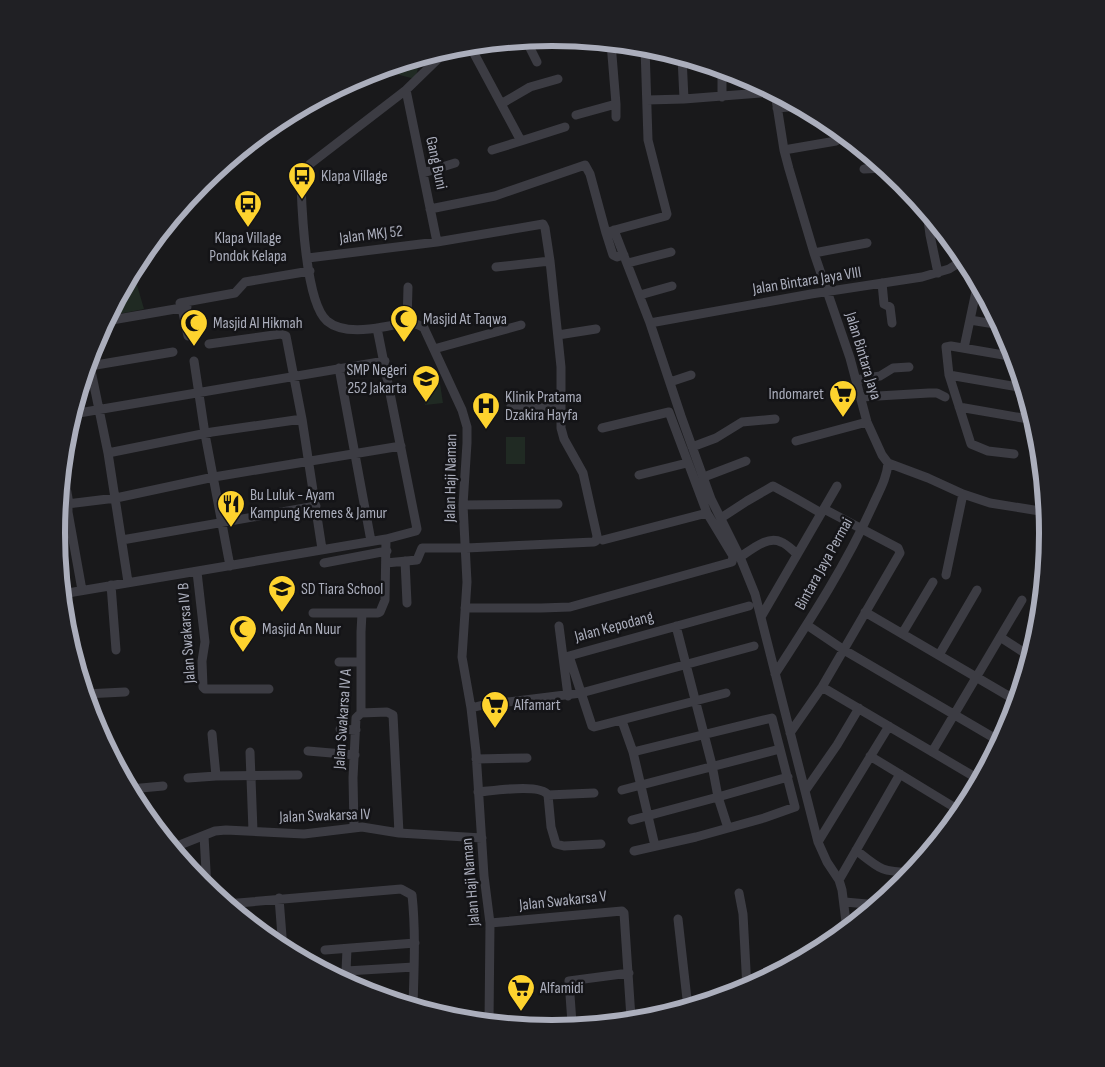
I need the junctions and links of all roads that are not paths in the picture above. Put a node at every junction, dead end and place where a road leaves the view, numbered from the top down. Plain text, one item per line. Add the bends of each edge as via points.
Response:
1 (529, 47) edge
2 (612, 50) edge
3 (474, 53) edge
4 (645, 55) edge
5 (435, 61) edge
6 (537, 62) dead end
7 (682, 64) edge
8 (722, 77) edge
9 (558, 80) dead end
10 (406, 90) junction
11 (763, 94) edge
12 (722, 97) junction
13 (684, 99) junction
14 (646, 100) junction
15 (776, 101) edge
16 (501, 104) junction
17 (616, 104) junction
18 (787, 107) edge
19 (777, 108) junction
20 (576, 115) dead end
21 (616, 117) dead end
22 (565, 127) dead end
23 (836, 140) dead end
24 (521, 141) junction
25 (492, 150) dead end
26 (784, 150) junction
27 (455, 163) dead end
28 (876, 168) edge
29 (864, 169) dead end
30 (423, 173) junction
31 (430, 208) junction
32 (929, 224) edge
33 (610, 232) junction
34 (438, 242) junction
35 (867, 243) dead end
36 (670, 252) dead end
37 (814, 253) junction
38 (308, 258) junction
39 (626, 259) junction
40 (550, 261) junction
41 (958, 263) edge
42 (496, 266) dead end
43 (310, 271) junction
44 (938, 273) junction
45 (882, 283) junction
46 (672, 286) dead end
47 (408, 287) dead end
48 (826, 292) junction
49 (976, 293) edge
50 (640, 294) junction
51 (181, 305) junction
52 (114, 320) edge
53 (970, 320) junction
54 (407, 323) junction
55 (650, 323) junction
56 (892, 323) dead end
57 (993, 324) edge
58 (521, 325) dead end
59 (377, 328) junction
60 (596, 329) dead end
61 (558, 334) junction
62 (188, 336) dead end
63 (209, 344) dead end
64 (964, 348) junction
65 (434, 349) junction
66 (173, 352) dead end
67 (1006, 355) edge
68 (194, 361) dead end
69 (385, 361) junction
70 (96, 362) edge
71 (909, 367) dead end
72 (339, 368) junction
73 (691, 375) dead end
74 (949, 375) junction
75 (91, 376) edge
76 (294, 377) junction
77 (856, 380) junction
78 (670, 382) junction
79 (1017, 387) edge
80 (200, 393) junction
81 (861, 397) junction
82 (945, 397) dead end
83 (512, 406) dead end
84 (561, 407) junction
85 (959, 407) junction
86 (98, 409) junction
87 (81, 412) edge
88 (302, 419) junction
89 (775, 419) dead end
90 (1026, 419) edge
91 (867, 422) junction
92 (602, 428) dead end
93 (205, 434) junction
94 (796, 441) dead end
95 (401, 446) junction
96 (692, 447) junction
97 (108, 453) junction
98 (355, 454) junction
99 (1014, 454) dead end
100 (746, 461) dead end
101 (308, 462) junction
102 (687, 462) junction
103 (888, 464) junction
104 (639, 475) dead end
105 (214, 477) junction
106 (704, 477) junction
107 (837, 486) dead end
108 (963, 494) junction
109 (116, 498) junction
110 (558, 504) dead end
111 (66, 505) edge
112 (462, 505) junction
113 (316, 506) junction
114 (822, 511) junction
115 (1039, 511) edge
116 (66, 513) edge
117 (707, 513) junction
118 (721, 518) junction
119 (223, 522) junction
120 (862, 528) junction
121 (386, 539) junction
122 (122, 540) junction
123 (603, 540) dead end
124 (371, 541) junction
125 (466, 548) junction
126 (322, 549) junction
127 (386, 551) junction
128 (797, 554) junction
129 (740, 557) junction
130 (405, 561) junction
131 (324, 563) dead end
132 (386, 563) junction
133 (230, 566) junction
134 (197, 572) junction
135 (946, 575) dead end
136 (128, 582) junction
137 (933, 582) dead end
138 (111, 585) junction
139 (82, 590) junction
140 (977, 590) dead end
141 (69, 593) edge
142 (1022, 600) dead end
143 (407, 603) dead end
144 (749, 606) dead end
145 (466, 608) junction
146 (865, 612) junction
147 (313, 613) dead end
148 (362, 613) junction
149 (761, 616) junction
150 (807, 625) junction
151 (559, 626) dead end
152 (676, 626) junction
153 (902, 634) junction
154 (1000, 637) junction
155 (754, 646) dead end
156 (116, 650) dead end
157 (844, 650) junction
158 (1025, 653) edge
159 (939, 655) junction
160 (339, 662) dead end
161 (362, 662) junction
162 (685, 664) junction
163 (775, 674) junction
164 (976, 677) junction
165 (822, 687) junction
166 (269, 689) dead end
167 (125, 692) dead end
168 (726, 692) dead end
169 (581, 693) junction
170 (92, 694) edge
171 (568, 696) junction
172 (1011, 697) edge
173 (695, 701) junction
174 (471, 708) junction
175 (859, 708) junction
176 (361, 713) junction
177 (954, 714) junction
178 (622, 720) junction
179 (889, 726) junction
180 (340, 729) dead end
181 (356, 730) junction
182 (790, 733) junction
183 (212, 734) dead end
184 (704, 735) junction
185 (995, 738) edge
186 (780, 749) junction
187 (308, 751) dead end
188 (250, 752) dead end
189 (633, 752) junction
190 (932, 752) junction
191 (355, 755) junction
192 (870, 756) junction
193 (527, 758) dead end
194 (476, 759) junction
195 (712, 765) junction
196 (900, 774) junction
197 (252, 775) junction
198 (298, 775) dead end
199 (216, 776) junction
200 (788, 777) junction
201 (974, 777) edge
202 (188, 778) dead end
203 (640, 785) junction
204 (163, 786) dead end
205 (138, 788) edge
206 (622, 790) dead end
207 (805, 791) junction
208 (478, 792) junction
209 (594, 793) dead end
210 (548, 795) junction
211 (718, 798) junction
212 (955, 808) edge
213 (649, 816) junction
214 (632, 820) dead end
215 (354, 828) junction
216 (728, 828) junction
217 (253, 831) junction
218 (399, 833) junction
219 (204, 836) junction
220 (482, 838) junction
221 (818, 842) junction
222 (601, 844) dead end
223 (178, 846) edge
224 (655, 846) junction
225 (634, 850) dead end
226 (856, 850) junction
227 (902, 872) edge
228 (206, 876) edge
229 (839, 880) junction
230 (739, 893) dead end
231 (279, 898) junction
232 (845, 902) junction
233 (235, 903) edge
234 (869, 904) edge
235 (678, 918) dead end
236 (847, 921) edge
237 (490, 924) junction
238 (281, 939) edge
239 (415, 943) junction
240 (347, 949) junction
241 (325, 950) dead end
242 (414, 967) junction
243 (346, 971) junction
244 (629, 973) junction
245 (347, 975) edge
246 (747, 981) edge
247 (413, 1000) edge
248 (687, 1002) edge
249 (631, 1014) edge
250 (489, 1017) edge
251 (572, 1020) edge

1 - 6 street
2 - 17 street
3 - 16 street
4 - 14 street
5 - 10 street
7 - 13 street
8 - 12 street
9 - 16 street via 530,88
10 - 30 street, Gang Buni
10 - 38 street via 310,164 303,173
11 - 12 street
12 - 13 street
13 - 14 street
14 - 33 street via 650,152 667,214
15 - 19 street, Jalan Bintara Jaya
16 - 24 street
17 - 20 street
17 - 21 street
18 - 19 street
19 - 26 street, Jalan Bintara Jaya
22 - 24 street
23 - 26 street
24 - 25 street
26 - 37 street, Jalan Bintara Jaya
27 - 30 street
28 - 29 street
30 - 31 street, Gang Buni
31 - 33 street via 500,195 585,165
31 - 34 street, Gang Buni
32 - 44 street
33 - 39 street
34 - 38 street, Jalan MKJ 52
34 - 40 street, Jalan MKJ 52 via 543,224
35 - 37 street
36 - 39 street
37 - 48 street, Jalan Bintara Jaya
38 - 43 street
39 - 50 street
40 - 42 street
40 - 61 street
41 - 44 street, Jalan Bintara Jaya VIII
43 - 51 street via 245,282 234,296
43 - 59 street via 315,299 328,322 352,329
44 - 45 street, Jalan Bintara Jaya VIII
45 - 48 street, Jalan Bintara Jaya VIII
45 - 56 street via 884,304 890,307
46 - 50 street
47 - 54 street
48 - 55 street, Jalan Bintara Jaya VIII
48 - 77 street, Jalan Bintara Jaya
49 - 53 street
50 - 55 street
51 - 52 street
51 - 62 street
53 - 57 street
53 - 64 street
54 - 59 street
54 - 65 street, Jalan Haji Naman via 424,328
55 - 78 street
58 - 65 street
59 - 69 street
60 - 61 street
61 - 84 street
63 - 76 street via 284,334
64 - 67 street
64 - 74 street via 946,347
65 - 112 street, Jalan Haji Naman via 462,410 466,427
66 - 70 street
68 - 80 street
69 - 72 street
69 - 95 street
71 - 77 street via 893,368 880,376
72 - 76 street
72 - 98 street
73 - 78 street
74 - 79 street
74 - 85 street
75 - 86 street
76 - 80 street
76 - 88 street
77 - 81 street, Jalan Bintara Jaya
78 - 96 street
80 - 86 street
80 - 93 street
81 - 82 street via 929,393
81 - 91 street, Jalan Bintara Jaya
83 - 84 street
84 - 125 street via 564,439 583,473 597,536 594,542
85 - 90 street
85 - 99 street via 971,444 988,451
86 - 87 street
86 - 97 street
88 - 93 street
88 - 101 street
89 - 96 street via 742,422 716,438
91 - 94 street
91 - 103 street, Jalan Bintara Jaya
92 - 102 street via 669,412
93 - 97 street
93 - 105 street
95 - 98 street
95 - 121 street via 417,528 413,533
96 - 106 street
97 - 109 street
98 - 101 street
98 - 124 street
100 - 106 street
101 - 105 street
101 - 113 street
102 - 104 street
102 - 117 street
103 - 108 street
103 - 120 street, Bintara Jaya Permai
105 - 109 street
105 - 119 street
106 - 118 street
107 - 114 street
108 - 115 street via 990,503
108 - 135 street
109 - 111 street
109 - 122 street
110 - 112 street
112 - 125 street, Jalan Haji Naman
113 - 119 street
113 - 126 street
114 - 118 street via 773,486
114 - 120 street
114 - 128 street
116 - 139 street
117 - 123 street
117 - 145 street via 733,556 732,562 570,607
118 - 129 street
119 - 122 street
119 - 133 street
120 - 146 street via 898,548 900,553
120 - 150 street, Bintara Jaya Permai
121 - 124 street
121 - 127 street
122 - 136 street
124 - 126 street
125 - 130 street via 422,548 419,559
125 - 145 street, Jalan Haji Naman
126 - 133 street
127 - 131 street
127 - 132 street
128 - 129 street via 781,541 772,540
128 - 149 street
129 - 149 street
130 - 132 street
130 - 143 street
132 - 148 street via 382,610
133 - 134 street
134 - 136 street
134 - 166 street, Jalan Swakarsa IV B via 205,642 203,687
136 - 138 street
137 - 153 street
138 - 139 street
138 - 156 street
139 - 141 street
140 - 159 street
142 - 154 street
144 - 152 street
145 - 174 street, Jalan Haji Naman via 462,657
146 - 153 street
146 - 157 street
147 - 148 street
148 - 161 street, Jalan Swakarsa IV A
149 - 163 street
150 - 157 street
150 - 163 street, Bintara Jaya Permai
151 - 171 street
152 - 162 street
152 - 169 street, Jalan Kepodang via 570,655
153 - 159 street
154 - 158 street
154 - 164 street
155 - 162 street
157 - 165 street
157 - 177 street
159 - 164 street
160 - 161 street
161 - 176 street, Jalan Swakarsa IV A
162 - 169 street
162 - 173 street
163 - 182 street
164 - 172 street
164 - 177 street
165 - 175 street
165 - 182 street
167 - 170 street
168 - 173 street
169 - 171 street
169 - 178 street via 593,727
171 - 174 street
173 - 178 street
173 - 184 street
174 - 194 street, Jalan Haji Naman
175 - 179 street
175 - 207 street
176 - 181 street, Jalan Swakarsa IV A via 356,718
176 - 218 street via 387,712 393,715
177 - 185 street
177 - 190 street
178 - 189 street
179 - 190 street
179 - 192 street
180 - 181 street
181 - 191 street, Jalan Swakarsa IV A
182 - 207 street
183 - 199 street
184 - 186 street via 772,718
184 - 189 street
184 - 195 street
186 - 195 street
186 - 200 street
187 - 191 street
188 - 197 street
189 - 203 street
190 - 201 street
191 - 215 street, Jalan Swakarsa IV A
192 - 196 street
192 - 221 street
193 - 194 street
194 - 208 street, Jalan Haji Naman
195 - 203 street
195 - 211 street
196 - 212 street
196 - 226 street
197 - 198 street
197 - 199 street
197 - 217 street
199 - 202 street
200 - 211 street
200 - 216 street via 795,808
203 - 206 street
203 - 213 street
204 - 205 street
207 - 221 street
208 - 210 street via 522,788 544,791
208 - 220 street, Jalan Haji Naman
209 - 210 street
210 - 222 street via 556,844
211 - 213 street
211 - 216 street
213 - 214 street
213 - 224 street
215 - 217 street, Jalan Swakarsa IV via 304,834
215 - 218 street, Jalan Swakarsa IV via 362,826
216 - 224 street
217 - 219 street, Jalan Swakarsa IV via 226,830
218 - 220 street, Jalan Swakarsa IV
219 - 223 street, Jalan Swakarsa IV
219 - 228 street
220 - 237 street, Jalan Haji Naman
221 - 229 street
224 - 225 street
226 - 227 street via 877,868
226 - 229 street
229 - 232 street
230 - 246 street
231 - 233 street
231 - 238 street
231 - 239 street via 405,890 412,895
232 - 234 street
232 - 236 street
235 - 248 street
237 - 244 street, Jalan Swakarsa V via 619,910 624,913
237 - 250 street, Jalan Haji Naman
239 - 240 street
239 - 242 street
240 - 241 street
240 - 243 street
242 - 243 street
242 - 247 street
243 - 245 street
244 - 249 street, Jalan Swakarsa V
244 - 251 street via 571,980 568,983

